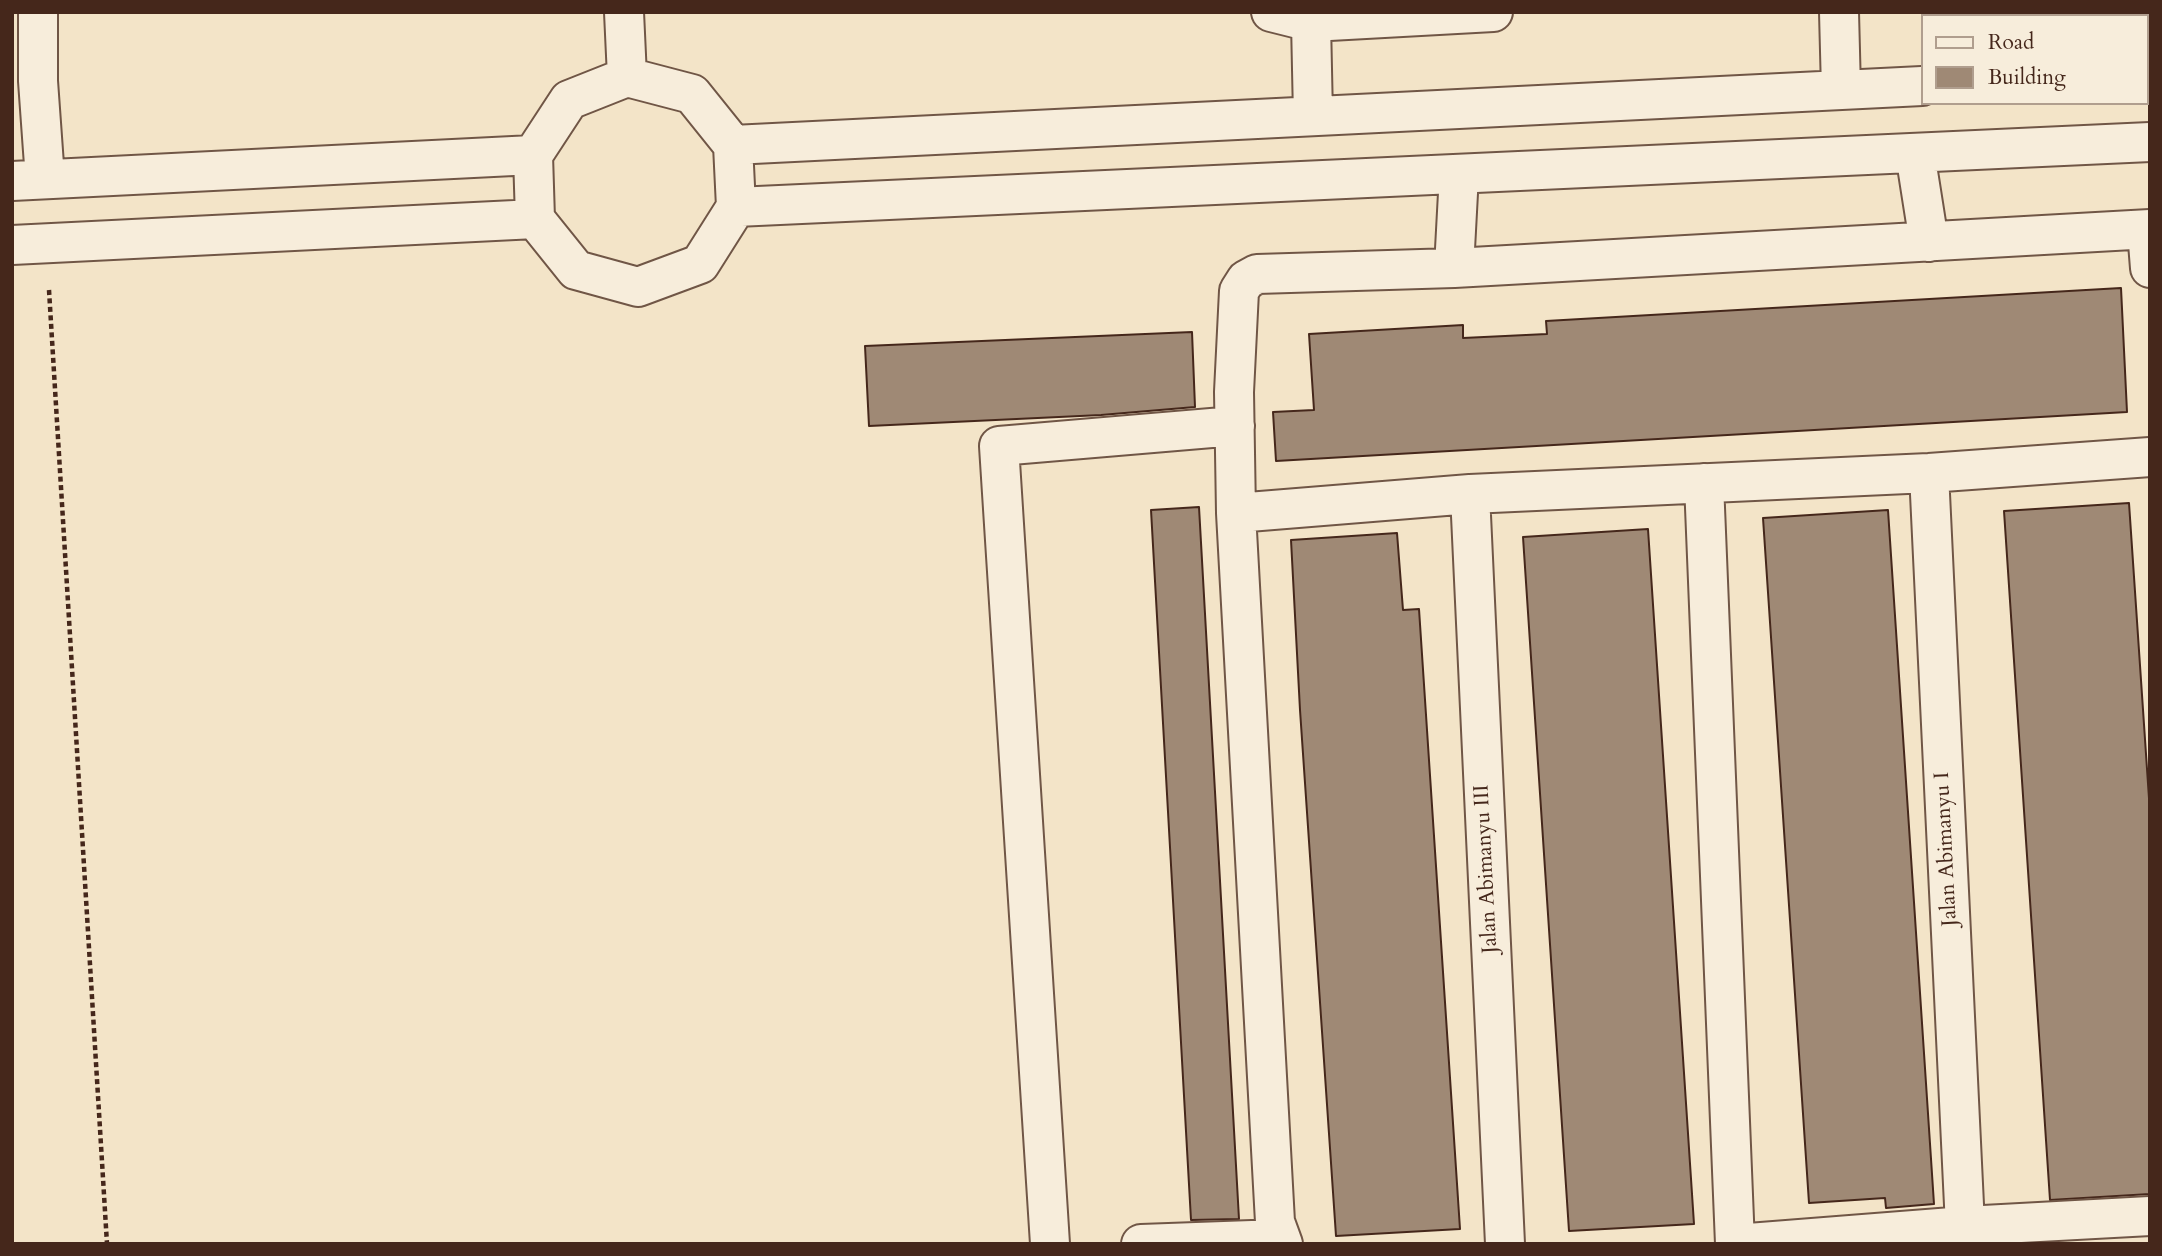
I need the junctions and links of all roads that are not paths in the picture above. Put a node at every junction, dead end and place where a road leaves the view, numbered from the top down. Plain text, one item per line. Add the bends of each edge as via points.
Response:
1 (38, 12) edge
2 (624, 12) edge
3 (1271, 12) edge
4 (1493, 12) edge
5 (1839, 12) edge
6 (1311, 22) junction
7 (627, 77) junction
8 (25, 81) edge
9 (1920, 86) edge
10 (1841, 90) junction
11 (1313, 117) junction
12 (2150, 142) edge
13 (733, 145) junction
14 (1915, 153) junction
15 (533, 155) junction
16 (1459, 174) junction
17 (29, 180) edge
18 (736, 207) junction
19 (535, 219) junction
20 (2148, 230) edge
21 (1929, 242) junction
22 (29, 244) edge
23 (1454, 268) junction
24 (2150, 268) edge
25 (1235, 426) junction
26 (2150, 457) edge
27 (1929, 472) junction
28 (1703, 483) junction
29 (1469, 494) junction
30 (1236, 513) junction
31 (2150, 1216) edge
32 (1965, 1226) junction
33 (1282, 1241) edge
34 (1051, 1244) edge
35 (1141, 1244) edge
36 (1505, 1244) edge
37 (1735, 1244) edge

1 - 8 street
2 - 7 street
3 - 6 street
4 - 6 street
5 - 10 street
6 - 11 street
7 - 13 street via 692,94
7 - 15 street via 569,100
8 - 17 street
9 - 10 street
10 - 11 street
11 - 13 street
12 - 14 street
13 - 18 street
14 - 16 street
14 - 21 street
15 - 17 street
15 - 19 street
16 - 18 street
16 - 23 street
18 - 19 street via 700,264 638,287 576,270
19 - 22 street
20 - 21 street
20 - 24 street
21 - 23 street
23 - 25 street via 1257,274 1246,280 1239,291
25 - 30 street
25 - 34 street via 999,446
26 - 27 street
27 - 28 street
27 - 32 street, Jalan Abimanyu I
28 - 29 street
28 - 37 street
29 - 30 street
29 - 36 street, Jalan Abimanyu III
30 - 33 street via 1274,1208
31 - 32 street
32 - 37 street
33 - 35 street

